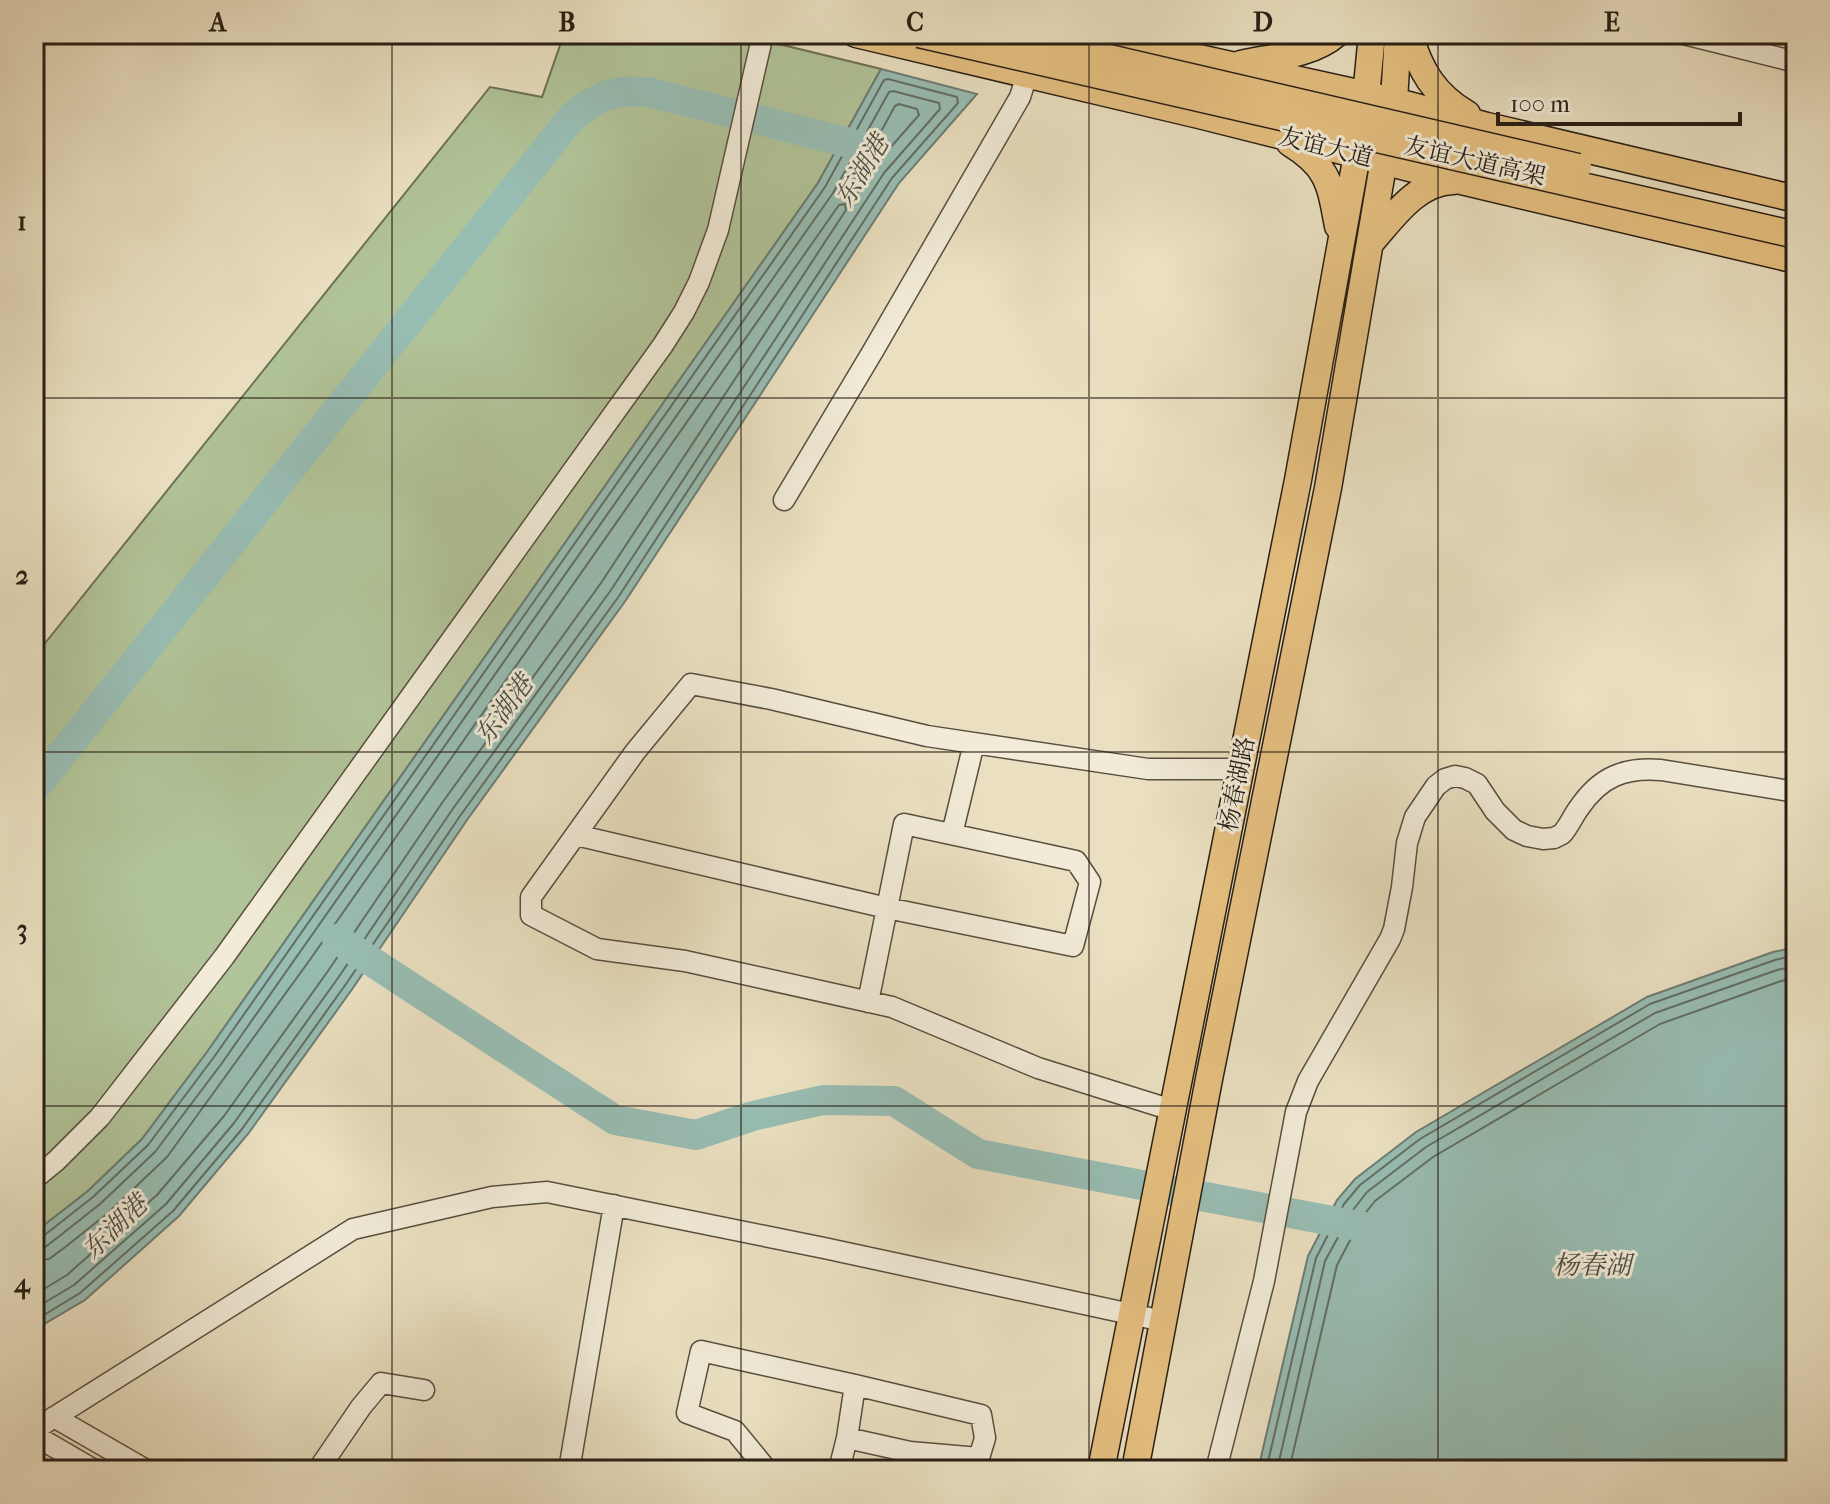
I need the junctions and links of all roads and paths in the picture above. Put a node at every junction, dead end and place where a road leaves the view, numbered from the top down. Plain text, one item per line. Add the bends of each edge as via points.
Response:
1 (763, 34) edge
2 (856, 34) edge
3 (919, 34) edge
4 (1006, 34) edge
5 (1090, 34) edge
6 (1336, 34) edge
7 (1372, 34) edge
8 (1398, 34) edge
9 (1409, 34) edge
10 (1684, 34) edge
11 (1796, 62) edge
12 (1233, 66) junction
13 (1027, 75) junction
14 (1366, 96) junction
15 (1394, 101) junction
16 (1199, 115) junction
17 (1487, 126) junction
18 (1357, 155) junction
19 (1385, 161) junction
20 (1461, 181) junction
21 (1796, 199) edge
22 (1796, 217) edge
23 (1796, 235) edge
24 (1372, 241) junction
25 (1341, 243) junction
26 (1796, 260) edge
27 (784, 500) dead end
28 (974, 743) junction
29 (1240, 769) junction
30 (1796, 792) edge
31 (952, 834) junction
32 (576, 835) junction
33 (887, 908) junction
34 (868, 1002) junction
35 (1170, 1120) junction
36 (34, 1179) edge
37 (614, 1205) junction
38 (1131, 1315) junction
39 (1163, 1321) junction
40 (855, 1385) junction
41 (424, 1390) dead end
42 (54, 1417) junction
43 (34, 1433) edge
44 (847, 1438) junction
45 (94, 1470) edge
46 (146, 1470) edge
47 (318, 1470) edge
48 (569, 1470) edge
49 (767, 1470) edge
50 (839, 1470) edge
51 (1101, 1470) edge
52 (1135, 1470) edge
53 (1216, 1470) edge

1 - 36 street via 718,230 689,302 663,345 224,957 100,1117
2 - 13 main road, 友谊大道
3 - 23 main road, 友谊大道高架, bridge
4 - 22 main road, 友谊大道高架, bridge
5 - 12 main road
6 - 12 main road via 1303,50
7 - 14 main road, 杨春湖路
8 - 15 main road, 杨春湖路
9 - 17 main road via 1437,91
10 - 11 street
12 - 14 main road
13 - 16 main road, 友谊大道
13 - 27 street via 1020,97
14 - 15 main road
14 - 18 main road, 杨春湖路
15 - 17 main road
15 - 19 main road, 杨春湖路
16 - 18 main road, 友谊大道
16 - 25 main road via 1291,144 1308,155 1328,183
17 - 21 main road
18 - 19 main road, 友谊大道
18 - 25 main road, 杨春湖路
19 - 20 main road, 友谊大道
19 - 24 main road, 杨春湖路
20 - 24 main road via 1442,181 1422,190
20 - 26 main road, 友谊大道
24 - 39 main road, 杨春湖路
25 - 29 main road, 杨春湖路
28 - 29 street via 1148,769
28 - 31 street
28 - 32 street via 691,684
29 - 35 main road, 杨春湖路
30 - 53 street via 1661,770 1628,770 1593,790 1562,834 1543,839 1514,830 1477,784 1465,778 1455,776 1436,786 1412,824 1390,939 1308,1081 1296,1112 1264,1281
31 - 33 street via 904,824
31 - 33 street via 1076,861 1090,882 1073,946
32 - 33 street
32 - 34 street via 531,897 531,915 597,949 685,961
33 - 34 street
34 - 35 street via 892,1007
35 - 38 main road, 杨春湖路
37 - 38 street
37 - 42 street via 534,1193 492,1197 353,1229
37 - 48 street
38 - 39 street
38 - 51 main road, 杨春湖路
39 - 52 main road, 杨春湖路
40 - 44 street
40 - 44 street via 981,1415 985,1438 979,1458 910,1452
40 - 49 street via 701,1351 687,1413 735,1431
41 - 47 street via 381,1383
42 - 43 street
42 - 46 street
43 - 45 street
44 - 50 street

